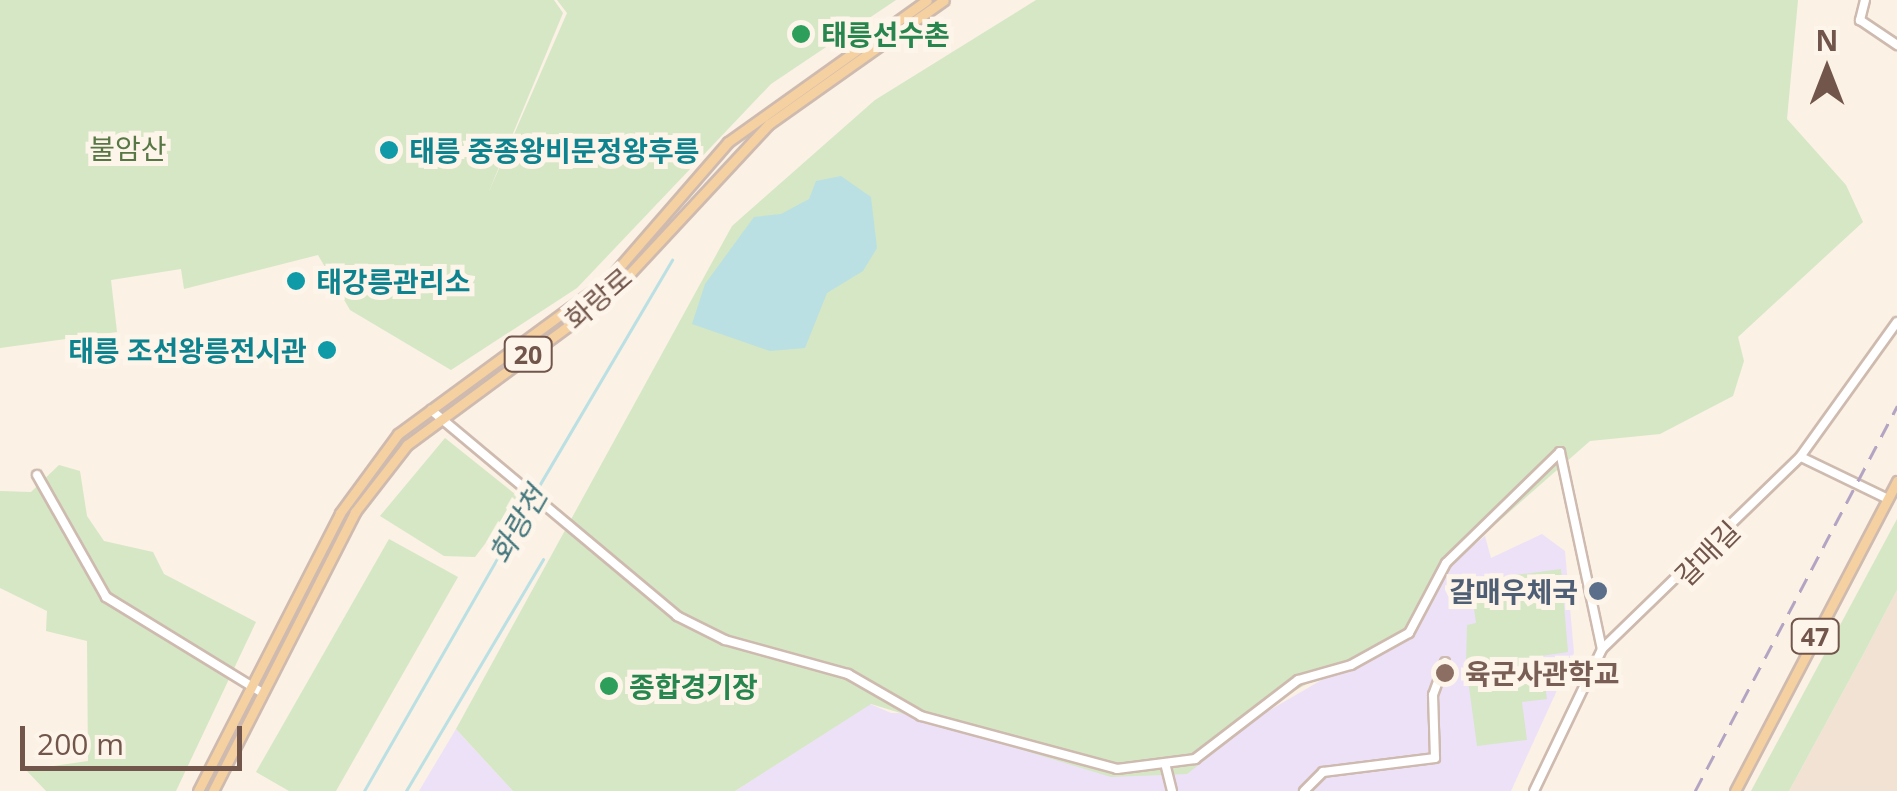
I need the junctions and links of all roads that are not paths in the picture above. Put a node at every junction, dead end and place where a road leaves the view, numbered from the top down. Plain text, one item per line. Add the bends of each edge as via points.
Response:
1 (927, 0) edge
2 (944, 0) edge
3 (1865, 0) edge
4 (1897, 45) edge
5 (1897, 322) edge
6 (435, 414) junction
7 (1801, 457) dead end
8 (37, 475) dead end
9 (1897, 481) edge
10 (1888, 499) junction
11 (1602, 649) junction
12 (1445, 662) dead end
13 (248, 686) junction
14 (260, 692) junction
15 (1166, 767) junction
16 (198, 791) edge
17 (213, 791) edge
18 (1172, 791) edge
19 (1304, 791) edge
20 (1534, 791) edge
21 (1735, 791) edge

1 - 6 main road, 화랑로 / 20 via 728,142 609,279
2 - 6 main road, 화랑로 / 20 via 769,124 608,297
3 - 4 street via 1860,20
5 - 11 street, 갈매길 via 1800,457
6 - 13 main road, 화랑로 / 20 via 398,434 340,513
6 - 14 main road, 화랑로 / 20 via 355,512
6 - 15 street via 676,616 725,640 814,660 921,716 1117,769
7 - 10 street
8 - 13 street via 106,597
9 - 10 main road, 47
10 - 21 main road, 47
11 - 15 street via 1560,452 1446,563 1408,633 1351,665 1298,680 1248,724
11 - 20 street, 갈매길
12 - 19 street via 1433,695 1435,758 1324,772
13 - 14 street
13 - 16 main road, 화랑로 / 20
14 - 17 main road, 화랑로 / 20
15 - 18 street

